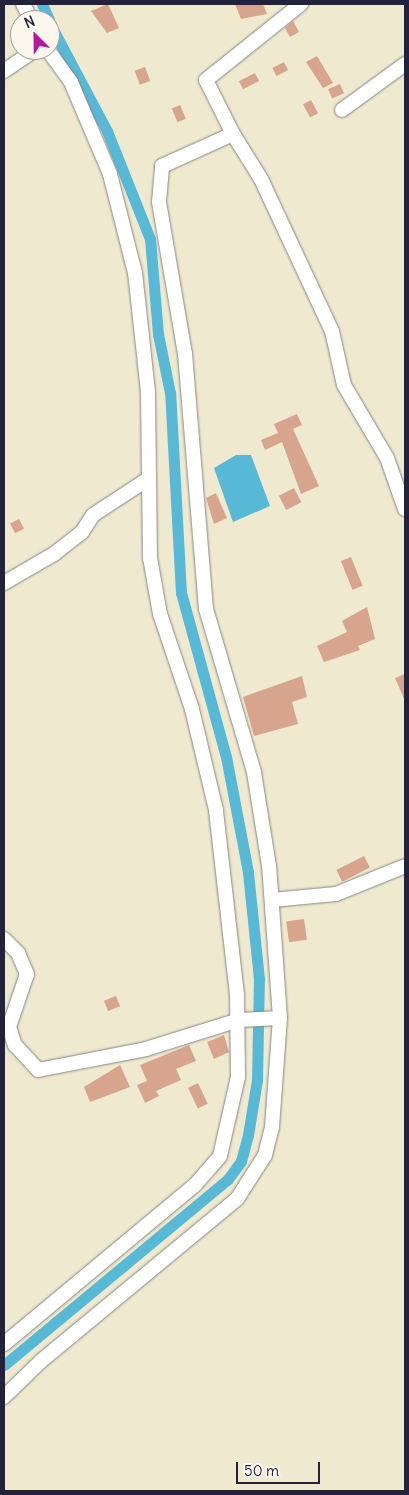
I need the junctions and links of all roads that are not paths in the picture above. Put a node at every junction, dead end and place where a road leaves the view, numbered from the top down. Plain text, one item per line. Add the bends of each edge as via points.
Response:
1 (301, 4) edge
2 (20, 60) edge
3 (55, 60) edge
4 (405, 64) edge
5 (4, 71) edge
6 (342, 110) dead end
7 (233, 134) junction
8 (148, 480) junction
9 (405, 509) edge
10 (4, 583) edge
11 (405, 866) edge
12 (272, 900) junction
13 (4, 939) edge
14 (280, 1018) junction
15 (239, 1020) junction
16 (4, 1344) edge
17 (4, 1397) edge

1 - 7 street via 206,80
2 - 5 street
3 - 8 street via 71,82 110,174 124,221 135,274 148,392
4 - 6 street
7 - 9 street via 261,179 332,331 344,385 387,458
7 - 12 street via 162,166 159,202 185,354 206,609 254,772
8 - 10 street via 93,515 82,532 54,554
8 - 15 street via 150,558 160,614 192,709 216,810
11 - 12 street via 336,894
12 - 14 street
13 - 15 street via 18,953 27,974 9,1027 15,1046 38,1070 146,1049
14 - 15 street
14 - 17 street via 272,1127 253,1177 237,1199 41,1361
15 - 16 street via 232,1116 220,1156 195,1185

